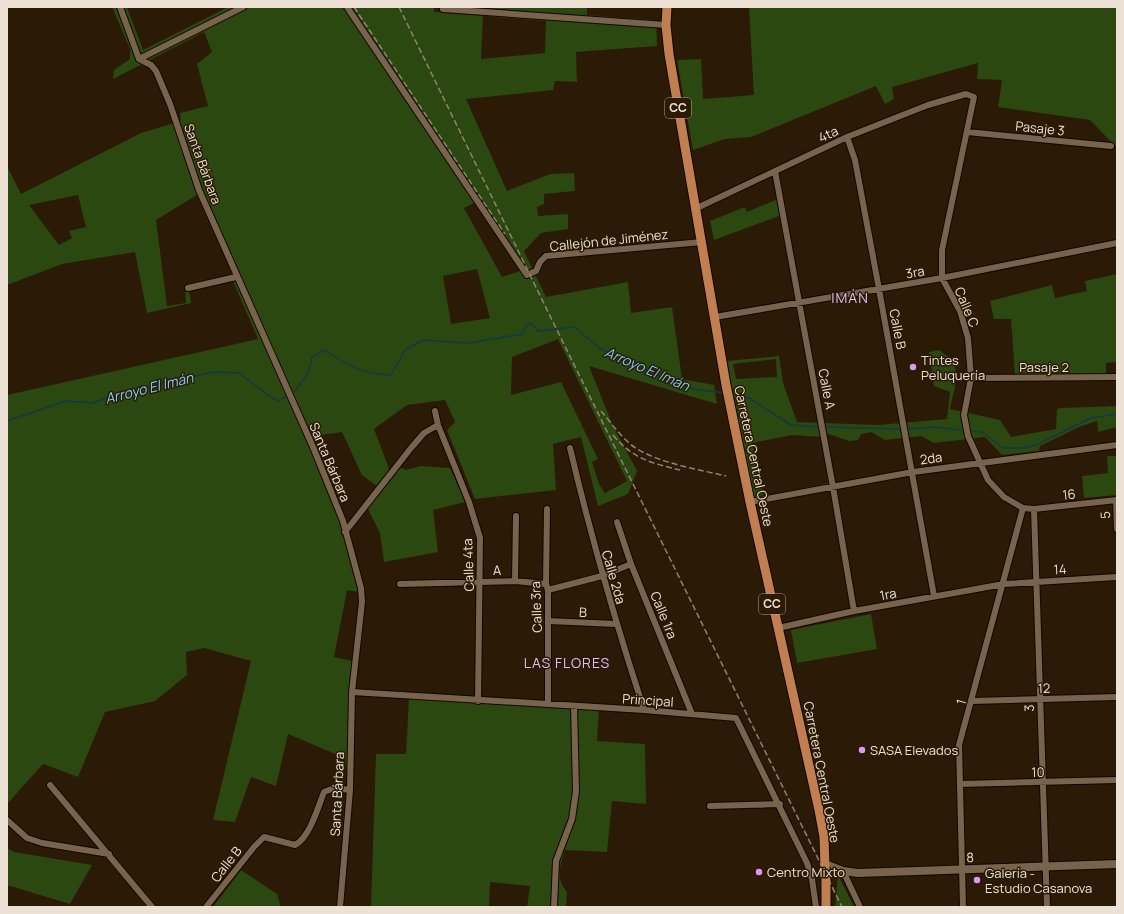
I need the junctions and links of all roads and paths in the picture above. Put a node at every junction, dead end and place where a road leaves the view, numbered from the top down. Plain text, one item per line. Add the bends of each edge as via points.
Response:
1 (120, 7) edge
2 (243, 7) edge
3 (348, 7) edge
4 (667, 7) edge
5 (443, 9) dead end
6 (666, 25) junction
7 (139, 59) junction
8 (974, 97) joint
9 (967, 132) junction
10 (847, 137) junction
11 (1111, 146) dead end
12 (775, 171) junction
13 (697, 208) junction
14 (702, 242) junction
15 (1117, 243) edge
16 (236, 277) junction
17 (942, 278) junction
18 (188, 288) dead end
19 (879, 289) junction
20 (799, 303) junction
21 (715, 317) junction
22 (1117, 377) edge
23 (971, 378) junction
24 (435, 412) dead end
25 (438, 425) junction
26 (1117, 445) edge
27 (570, 448) dead end
28 (980, 462) junction
29 (913, 472) junction
30 (833, 487) junction
31 (1116, 500) edge
32 (750, 502) junction
33 (1023, 508) junction
34 (547, 509) dead end
35 (1034, 509) junction
36 (516, 516) dead end
37 (617, 522) dead end
38 (1117, 529) edge
39 (345, 532) junction
40 (632, 564) junction
41 (602, 576) junction
42 (1117, 577) edge
43 (515, 581) junction
44 (1036, 581) junction
45 (480, 582) junction
46 (400, 584) dead end
47 (1004, 584) junction
48 (547, 587) junction
49 (934, 596) junction
50 (854, 611) junction
51 (548, 621) junction
52 (616, 624) junction
53 (778, 628) junction
54 (352, 692) junction
55 (1117, 697) edge
56 (1040, 699) junction
57 (478, 701) junction
58 (972, 701) junction
59 (548, 704) junction
60 (574, 706) junction
61 (644, 710) junction
62 (692, 714) junction
63 (1117, 780) edge
64 (1043, 782) junction
65 (960, 784) junction
66 (50, 785) dead end
67 (350, 790) junction
68 (780, 804) junction
69 (710, 806) dead end
70 (7, 820) edge
71 (109, 854) junction
72 (1117, 864) edge
73 (825, 865) junction
74 (1046, 866) junction
75 (961, 870) junction
76 (843, 871) junction
77 (152, 907) edge
78 (206, 907) edge
79 (340, 907) edge
80 (554, 907) edge
81 (816, 907) edge
82 (826, 907) edge
83 (860, 907) edge
84 (963, 907) edge
85 (1047, 907) edge

1 - 7 street
2 - 7 street
3 - 14 street, Callejón de Jiménez via 527,275 536,271 546,256
4 - 6 main road, Carretera Central Oeste / CC
5 - 6 street
6 - 13 main road, Carretera Central Oeste / CC via 670,64
7 - 16 street, Santa Bárbara via 151,65 156,71 199,190
8 - 9 street, Calle C
8 - 10 street, 4ta via 966,94 928,105
9 - 11 street, Pasaje 3
9 - 17 street, Calle C via 942,250
10 - 12 street, 4ta
10 - 19 street, Calle B via 855,160
12 - 13 street, 4ta
12 - 20 street, Calle A
13 - 14 main road, Carretera Central Oeste / CC
14 - 21 main road, Carretera Central Oeste / CC
15 - 17 street, 3ra
16 - 18 street
16 - 39 street, Santa Bárbara via 313,447
17 - 19 street, 3ra
17 - 23 street, Calle C via 960,311 968,338
19 - 20 street, 3ra
19 - 29 street, Calle B
20 - 21 street, 3ra
20 - 30 street, Calle A
21 - 32 main road, Carretera Central Oeste / CC
22 - 23 street, Pasaje 2
23 - 28 street, Calle C via 964,414 968,436
24 - 25 street, Calle 4ta
25 - 39 street via 424,433
25 - 45 street, Calle 4ta via 469,502 480,538
26 - 28 street, 2da
27 - 41 street, Calle 2da
28 - 29 street, 2da
28 - 33 street, Calle C via 988,480 1004,497
29 - 30 street, 2da
29 - 49 street, Calle B
30 - 32 street, 2da
30 - 50 street, Calle A
31 - 35 street, 16
31 - 38 street, 5
32 - 53 main road, Carretera Central Oeste / CC
33 - 35 street, 16
33 - 47 street, 1
34 - 48 street, Calle 3ra
35 - 44 street, 3
36 - 43 street
37 - 40 street, Calle 1ra
39 - 54 street, Santa Bárbara via 361,588 362,602
40 - 41 street, A
40 - 62 street, Calle 1ra
41 - 48 street, A
41 - 52 street, Calle 2da
42 - 44 street, 14
43 - 45 street, A
43 - 48 street, A
44 - 47 street, 14
44 - 56 street, 3
45 - 46 street, A
45 - 57 street, Calle 4ta
47 - 49 street, 1ra
47 - 58 street, 1
48 - 51 street, Calle 3ra
49 - 50 street, 1ra
50 - 53 street, 1ra
51 - 52 street, B
51 - 59 street, Calle 3ra
52 - 61 street, Calle 2da
53 - 73 main road, Carretera Central Oeste / CC via 820,816
54 - 57 street, Principal
54 - 67 street, Santa Bárbara
55 - 56 street, 12
56 - 58 street, 12
56 - 64 street, 3
57 - 59 street, Principal
58 - 65 street, 1 via 959,746
59 - 60 street, Principal
60 - 61 street, Principal
60 - 80 street via 576,791 572,819 556,861
61 - 62 street, Principal
62 - 68 street, Principal via 736,718
63 - 64 street, 10
64 - 65 street, 10
64 - 74 street, 3
65 - 75 street, 1
66 - 71 street
67 - 78 street, Calle B via 334,788 324,792 301,842 295,845 264,837
67 - 79 street, Santa Bárbara
68 - 69 street
68 - 81 street, Principal via 807,864
70 - 71 street via 27,838 42,843
71 - 77 street
72 - 74 street, 8
73 - 76 street, 8
73 - 82 main road, Carretera Central Oeste / CC, bridge
74 - 75 street, 8
74 - 85 street, 3
75 - 76 street, 8 via 858,873
75 - 84 street, 1
76 - 83 street

